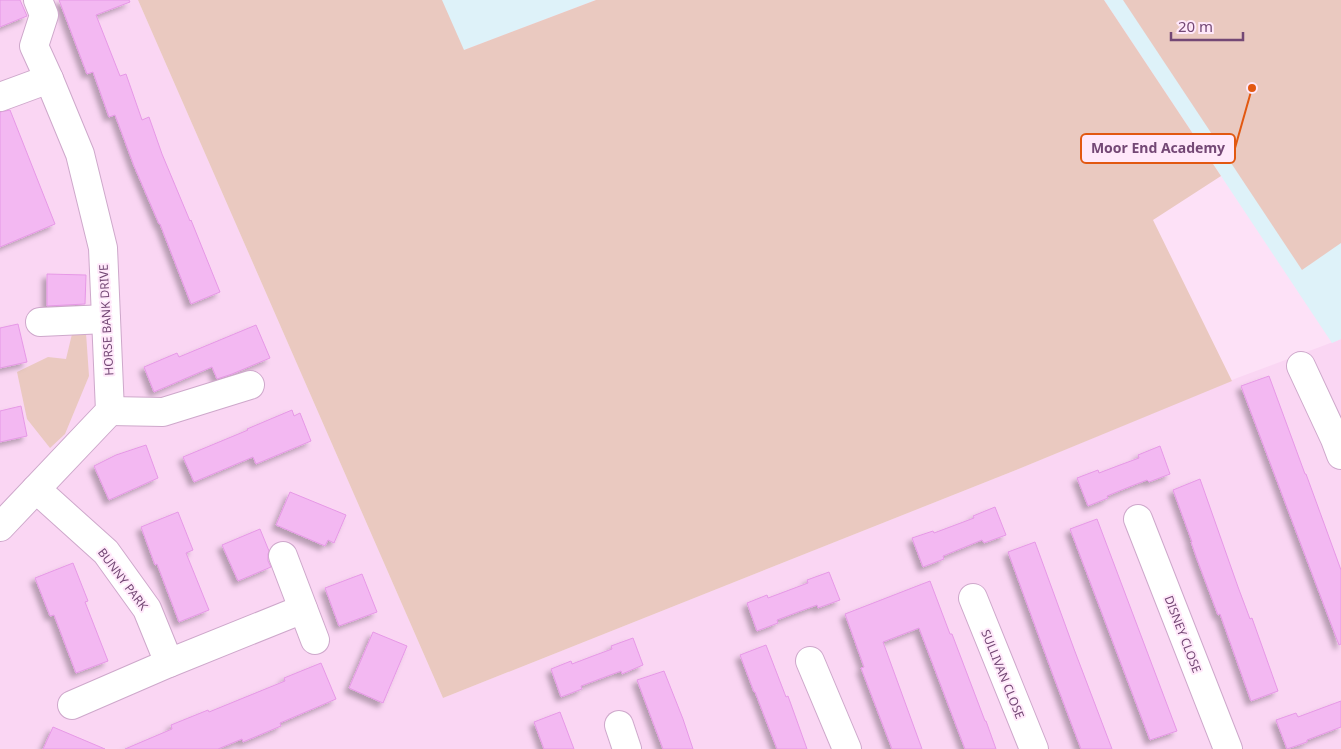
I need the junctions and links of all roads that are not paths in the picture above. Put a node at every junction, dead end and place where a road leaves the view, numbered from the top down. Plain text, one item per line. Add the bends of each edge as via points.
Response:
1 (38, 0) edge
2 (49, 79) junction
3 (0, 97) edge
4 (106, 319) junction
5 (40, 322) dead end
6 (1301, 366) dead end
7 (250, 385) dead end
8 (110, 411) junction
9 (1339, 444) edge
10 (36, 488) junction
11 (1138, 519) dead end
12 (0, 527) edge
13 (283, 556) dead end
14 (973, 598) dead end
15 (303, 609) junction
16 (315, 640) dead end
17 (810, 661) dead end
18 (169, 663) junction
19 (72, 705) dead end
20 (846, 749) edge
21 (1034, 749) edge
22 (1228, 749) edge

1 - 2 street, HORSE BANK DRIVE via 44,15 34,46
2 - 3 street
2 - 4 street, HORSE BANK DRIVE via 80,154 103,248
4 - 5 street
4 - 8 street, HORSE BANK DRIVE
6 - 9 street
7 - 8 street via 163,412
8 - 10 street
10 - 12 street
10 - 18 street, BUNNY PARK via 106,552 147,609
11 - 22 street, DISNEY CLOSE
13 - 15 street
14 - 21 street, SULLIVAN CLOSE
15 - 16 street
15 - 18 street
17 - 20 street
18 - 19 street

